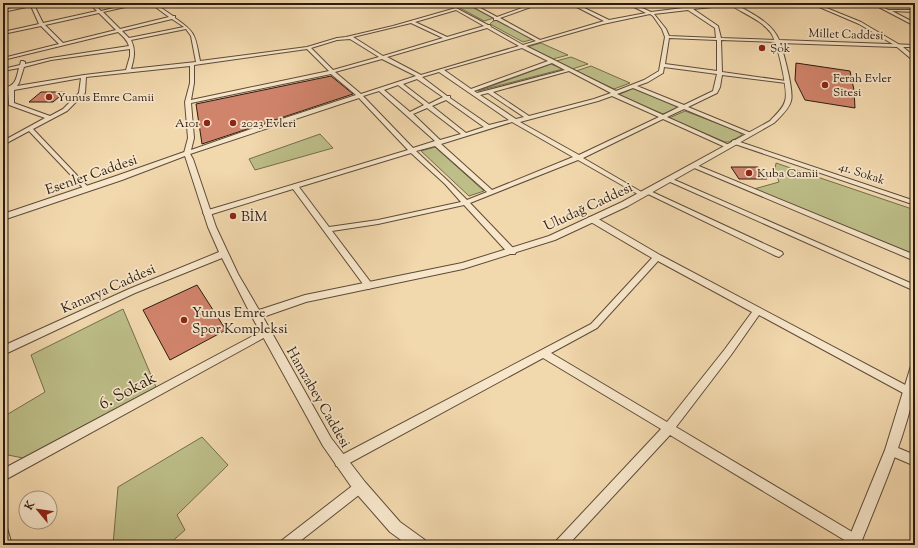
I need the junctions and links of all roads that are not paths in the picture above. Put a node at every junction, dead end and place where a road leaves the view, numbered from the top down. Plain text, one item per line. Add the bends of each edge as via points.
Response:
1 (91, 3) edge
2 (140, 3) edge
3 (152, 3) edge
4 (540, 3) edge
5 (571, 3) edge
6 (628, 3) edge
7 (676, 3) edge
8 (731, 3) edge
9 (846, 3) edge
10 (873, 3) edge
11 (32, 4) edge
12 (473, 4) edge
13 (688, 8) junction
14 (456, 9) junction
15 (3, 10) edge
16 (887, 10) junction
17 (915, 11) edge
18 (99, 12) junction
19 (649, 13) junction
20 (174, 18) junction
21 (497, 18) junction
22 (412, 22) junction
23 (609, 22) junction
24 (484, 23) junction
25 (42, 25) junction
26 (915, 25) edge
27 (489, 26) junction
28 (187, 28) junction
29 (120, 31) junction
30 (3, 33) edge
31 (348, 37) junction
32 (667, 37) junction
33 (128, 39) junction
34 (448, 39) junction
35 (720, 39) junction
36 (540, 41) junction
37 (777, 41) junction
38 (63, 45) junction
39 (898, 45) junction
40 (522, 46) junction
41 (915, 46) edge
42 (132, 47) junction
43 (308, 48) junction
44 (27, 54) junction
45 (384, 58) junction
46 (3, 60) edge
47 (915, 60) edge
48 (552, 61) junction
49 (198, 63) junction
50 (192, 64) junction
51 (22, 65) junction
52 (663, 65) junction
53 (3, 70) edge
54 (440, 70) junction
55 (569, 70) junction
56 (128, 71) junction
57 (332, 72) junction
58 (719, 73) junction
59 (84, 76) junction
60 (419, 76) junction
61 (786, 82) junction
62 (399, 83) junction
63 (3, 86) edge
64 (633, 86) junction
65 (11, 89) junction
66 (380, 89) junction
67 (3, 90) edge
68 (470, 91) junction
69 (489, 92) junction
70 (614, 93) junction
71 (359, 95) junction
72 (476, 95) junction
73 (448, 97) junction
74 (188, 102) junction
75 (428, 105) junction
76 (684, 108) junction
77 (409, 114) junction
78 (50, 118) junction
79 (529, 118) junction
80 (663, 118) junction
81 (514, 121) junction
82 (488, 127) junction
83 (30, 129) junction
84 (464, 134) junction
85 (749, 134) junction
86 (3, 143) edge
87 (438, 143) junction
88 (731, 144) junction
89 (412, 151) junction
90 (187, 153) junction
91 (580, 157) junction
92 (694, 166) junction
93 (670, 180) junction
94 (295, 187) junction
95 (87, 189) junction
96 (492, 193) junction
97 (646, 193) junction
98 (915, 202) edge
99 (465, 204) junction
100 (207, 213) junction
101 (3, 217) edge
102 (592, 219) junction
103 (326, 230) junction
104 (512, 252) junction
105 (226, 253) junction
106 (779, 254) dead end
107 (657, 257) junction
108 (915, 258) edge
109 (369, 286) junction
110 (915, 288) edge
111 (757, 311) junction
112 (256, 315) junction
113 (266, 333) junction
114 (3, 351) edge
115 (543, 353) junction
116 (915, 369) edge
117 (908, 391) junction
118 (669, 428) junction
119 (891, 450) junction
120 (340, 462) junction
121 (915, 462) edge
122 (3, 475) edge
123 (360, 487) junction
124 (3, 532) edge
125 (854, 543) edge
126 (6, 545) edge
127 (285, 545) edge
128 (420, 545) edge
129 (560, 545) edge

1 - 18 street
2 - 18 street
3 - 20 street
4 - 21 street
5 - 23 street
6 - 19 street
7 - 13 street
8 - 13 street
8 - 37 street, Uludağ Caddesi via 773,33
9 - 39 street via 819,6 860,23
10 - 16 street
11 - 15 street
11 - 25 street
12 - 14 street
12 - 21 street
13 - 19 street
13 - 35 street via 717,27
14 - 22 street
14 - 24 street, 41. Sokak
16 - 17 street
16 - 26 street
18 - 25 street
18 - 29 street
19 - 23 street
19 - 32 street via 654,15
20 - 28 street
20 - 29 street
21 - 24 street
21 - 36 street
22 - 31 street
22 - 34 street
23 - 36 street
24 - 27 street, 41. Sokak
25 - 30 street
25 - 38 street
27 - 34 street
27 - 40 street, 41. Sokak
28 - 33 street
28 - 49 street via 193,36
29 - 33 street
29 - 38 street
31 - 43 street
31 - 45 street
32 - 35 street
32 - 52 street
33 - 42 street
34 - 45 street
35 - 37 street
35 - 58 street
36 - 40 street
37 - 39 street, Millet Caddesi
37 - 61 street, Uludağ Caddesi
38 - 44 street
39 - 41 street, Millet Caddesi
39 - 47 street
40 - 48 street, 41. Sokak
40 - 54 street
42 - 51 street
42 - 56 street
43 - 49 street
43 - 57 street
44 - 46 street
44 - 51 street
45 - 57 street
45 - 60 street
48 - 55 street, 41. Sokak
48 - 68 street
49 - 50 street
50 - 56 street
50 - 74 street
51 - 53 street
51 - 65 street via 17,83
52 - 58 street
52 - 64 street via 653,78
54 - 60 street
54 - 68 street
55 - 69 street
55 - 70 street, 41. Sokak
56 - 59 street
57 - 71 street
57 - 74 street
58 - 61 street
58 - 76 street via 718,88 715,92
59 - 65 street
59 - 78 street via 82,93 64,110
60 - 62 street
60 - 73 street
61 - 85 street, Uludağ Caddesi via 789,96 786,106 772,122
62 - 66 street
62 - 75 street
63 - 65 street
64 - 70 street
64 - 76 street
65 - 67 street
65 - 78 street via 11,104
66 - 71 street
66 - 77 street
68 - 72 street
69 - 72 street
69 - 79 street
70 - 79 street
70 - 80 street, 41. Sokak
71 - 89 street
71 - 90 street
72 - 81 street
73 - 75 street
73 - 82 street
74 - 90 street via 191,138
75 - 77 street
75 - 84 street
76 - 80 street
76 - 85 street
77 - 87 street
78 - 83 street
79 - 81 street
80 - 88 street, 41. Sokak
80 - 91 street
81 - 82 street
81 - 91 street
82 - 84 street
83 - 86 street
83 - 95 street
84 - 87 street
85 - 88 street, Uludağ Caddesi
87 - 89 street
87 - 96 street
88 - 92 street, Uludağ Caddesi
88 - 98 street, 41. Sokak
89 - 94 street
89 - 99 street via 447,183
90 - 95 street, Esenler Caddesi
90 - 100 street, Hamzabey Caddesi
91 - 96 street
91 - 97 street
92 - 93 street, Uludağ Caddesi
92 - 108 street
93 - 97 street, Uludağ Caddesi
93 - 110 street
94 - 100 street
94 - 103 street
95 - 101 street, Esenler Caddesi
96 - 99 street
97 - 102 street, Uludağ Caddesi
97 - 106 street
99 - 103 street
99 - 104 street
100 - 105 street, Hamzabey Caddesi
102 - 104 street, Uludağ Caddesi via 552,238
102 - 107 street
103 - 109 street
104 - 109 street, Uludağ Caddesi via 463,266
105 - 112 street, Hamzabey Caddesi
105 - 114 street, Kanarya Caddesi via 132,291
107 - 111 street
107 - 115 street via 594,326
109 - 112 street, Uludağ Caddesi via 305,299
111 - 117 street
111 - 118 street
112 - 113 street, Hamzabey Caddesi
113 - 120 street, Hamzabey Caddesi via 326,442
113 - 122 street, 6. Sokak
115 - 118 street
115 - 120 street
116 - 117 street
117 - 119 street
118 - 125 street
118 - 129 street
119 - 121 street
119 - 125 street
120 - 123 street, Hamzabey Caddesi
123 - 127 street
123 - 128 street, Hamzabey Caddesi via 395,526
124 - 126 street

